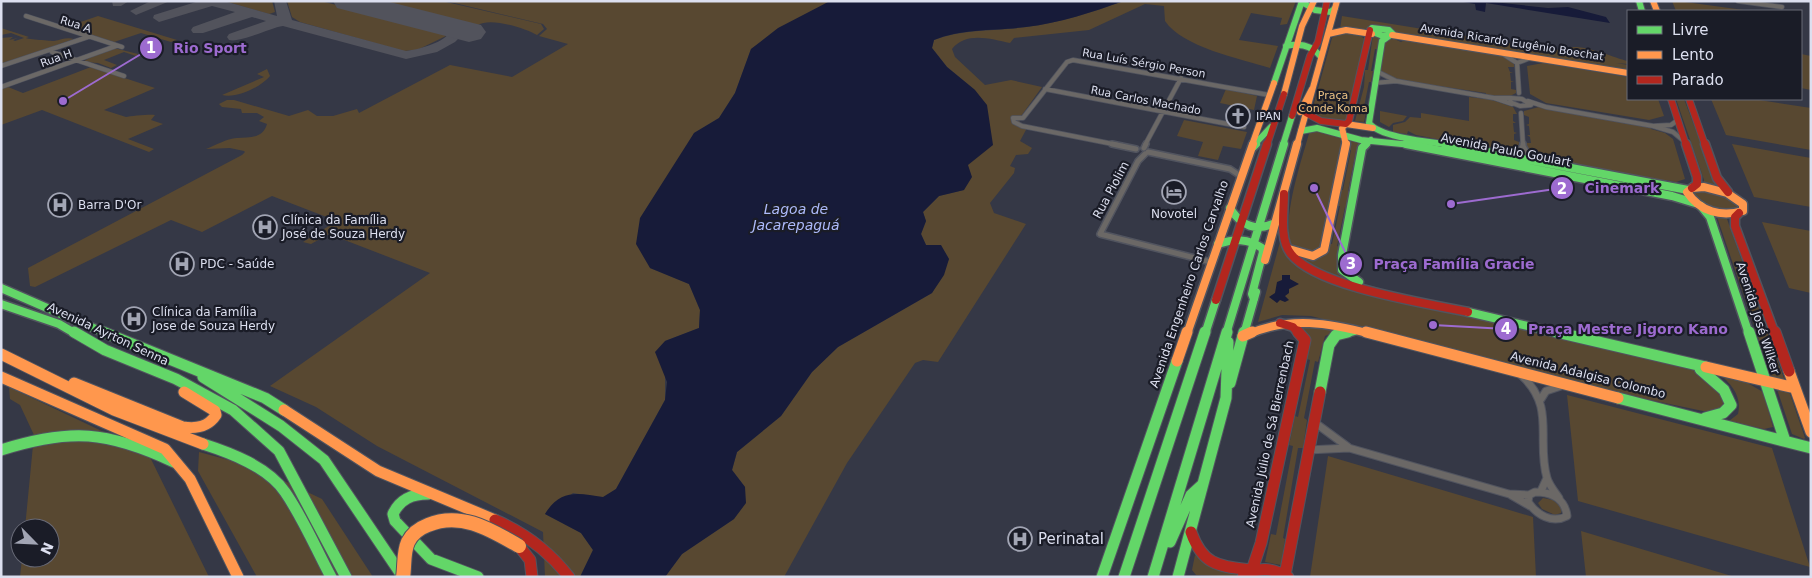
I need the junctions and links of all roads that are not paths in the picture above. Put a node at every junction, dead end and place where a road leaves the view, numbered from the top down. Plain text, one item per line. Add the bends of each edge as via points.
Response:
1 (1738, 1) edge
2 (1307, 3) edge
3 (1331, 6) edge
4 (1782, 7) dead end
5 (26, 16) dead end
6 (1328, 34) junction
7 (1370, 35) junction
8 (1391, 36) junction
9 (88, 37) junction
10 (69, 44) junction
11 (1292, 45) junction
12 (116, 46) junction
13 (122, 48) dead end
14 (52, 52) junction
15 (1318, 52) junction
16 (1497, 52) junction
17 (1534, 58) junction
18 (78, 60) junction
19 (1517, 63) junction
20 (1, 68) edge
21 (1376, 71) junction
22 (1627, 73) edge
23 (124, 76) dead end
24 (1181, 78) junction
25 (1396, 81) junction
26 (1374, 83) junction
27 (1, 87) edge
28 (1046, 89) junction
29 (1312, 89) junction
30 (1519, 92) junction
31 (1269, 95) junction
32 (1671, 100) edge
33 (1690, 100) edge
34 (1512, 101) junction
35 (1527, 104) junction
36 (1163, 112) junction
37 (1306, 113) junction
38 (1520, 113) junction
39 (1678, 120) junction
40 (1274, 124) junction
41 (1653, 126) junction
42 (1244, 128) dead end
43 (1372, 128) junction
44 (1346, 129) junction
45 (1301, 131) junction
46 (1371, 140) junction
47 (1401, 140) junction
48 (1686, 142) junction
49 (1523, 146) junction
50 (1252, 147) junction
51 (1146, 151) junction
52 (1496, 154) junction
53 (1280, 162) junction
54 (1551, 164) junction
55 (1242, 177) junction
56 (1690, 189) junction
57 (1284, 194) junction
58 (1734, 196) junction
59 (1698, 205) junction
60 (1230, 208) junction
61 (1739, 213) junction
62 (1241, 224) junction
63 (1275, 224) junction
64 (1257, 229) junction
65 (1236, 239) junction
66 (1253, 242) junction
67 (1218, 244) junction
68 (1288, 249) junction
69 (1211, 262) junction
70 (1368, 286) junction
71 (1, 288) edge
72 (1254, 299) junction
73 (1, 304) edge
74 (1273, 323) junction
75 (1229, 325) junction
76 (1360, 330) junction
77 (1243, 336) junction
78 (1, 354) edge
79 (1679, 361) junction
80 (1, 367) edge
81 (194, 370) junction
82 (1514, 370) junction
83 (157, 373) junction
84 (1, 376) edge
85 (50, 376) junction
86 (1765, 382) junction
87 (1571, 385) junction
88 (1795, 388) junction
89 (32, 389) junction
90 (1226, 398) junction
91 (1541, 399) junction
92 (1685, 414) junction
93 (91, 415) junction
94 (1314, 422) junction
95 (1811, 432) edge
96 (1786, 441) junction
97 (202, 443) junction
98 (1350, 448) junction
99 (1811, 448) edge
100 (1, 450) edge
101 (1308, 450) junction
102 (175, 462) junction
103 (1547, 478) junction
104 (1203, 484) junction
105 (1541, 491) junction
106 (1509, 494) junction
107 (1529, 495) junction
108 (444, 497) junction
109 (1559, 498) junction
110 (300, 503) junction
111 (1530, 506) junction
112 (1190, 529) junction
113 (1159, 555) junction
114 (1247, 573) edge
115 (1287, 576) edge
116 (238, 577) edge
117 (331, 577) edge
118 (346, 577) edge
119 (403, 577) edge
120 (478, 577) edge
121 (532, 577) edge
122 (569, 577) edge
123 (1102, 577) edge
124 (1124, 577) edge
125 (1153, 577) edge
126 (1178, 577) edge

1 - 4 street
2 - 3 main road
2 - 11 main road, Avenida Engenheiro Carlos Carvalho
3 - 6 main road
3 - 15 main road
5 - 9 street, Rua A
6 - 7 main road via 1341,30
6 - 15 main road
7 - 8 main road, Avenida Ricardo Eugênio Boechat
7 - 44 main road
8 - 16 main road, Avenida Ricardo Eugênio Boechat
8 - 21 main road via 1382,41
9 - 10 street
9 - 12 street, Rua A
10 - 14 street
10 - 20 street
11 - 15 main road
11 - 31 main road, Avenida Engenheiro Carlos Carvalho
11 - 40 main road, Avenida Engenheiro Carlos Carvalho
12 - 13 street, Rua A
12 - 18 street, Rua H
14 - 18 street
14 - 20 street
15 - 29 main road
15 - 53 main road via 1310,56
16 - 17 main road, Avenida Ricardo Eugênio Boechat
16 - 19 street
17 - 19 street
17 - 22 main road, Avenida Ricardo Eugênio Boechat
18 - 23 street
18 - 27 street, Rua H
19 - 30 street
21 - 25 street
21 - 26 main road
24 - 28 street, Rua Luís Sérgio Person via 1073,60 1067,62
24 - 31 street, Rua Luís Sérgio Person
24 - 36 street
25 - 26 street
25 - 34 street
26 - 43 main road via 1368,118
28 - 36 street, Rua Carlos Machado
28 - 51 street, Rua Luís Sérgio Person via 1023,118 1013,118 1014,122
29 - 37 main road
29 - 53 main road
30 - 34 street
30 - 35 street
31 - 50 main road, Avenida Engenheiro Carlos Carvalho
32 - 39 main road
33 - 58 main road via 1719,184
34 - 35 street
34 - 35 street
34 - 38 street
35 - 38 street
35 - 41 street
36 - 42 street, Rua Carlos Machado
36 - 51 street
37 - 44 main road
37 - 45 main road
38 - 49 street
39 - 41 street via 1671,125
39 - 48 main road
40 - 50 main road
40 - 62 main road, Avenida Engenheiro Carlos Carvalho
41 - 48 street via 1673,132
43 - 44 main road, Avenida Paulo Goulart
43 - 46 main road via 1378,135
43 - 47 main road, Avenida Paulo Goulart
44 - 45 main road via 1316,127
44 - 46 main road, Avenida Paulo Goulart via 1361,140
44 - 68 main road via 1346,145 1324,250 1313,256
45 - 57 main road
46 - 47 main road, Avenida Paulo Goulart
46 - 70 main road via 1362,148 1341,265 1348,276
47 - 52 main road, Avenida Paulo Goulart
47 - 59 main road, Avenida Paulo Goulart via 1672,196
48 - 56 main road via 1697,177 1697,184
49 - 52 street via 1518,152
49 - 54 street via 1532,156
50 - 55 main road, Avenida Engenheiro Carlos Carvalho
51 - 55 street via 1230,169
51 - 69 street, Rua Piolim via 1100,232 1103,236
52 - 54 main road, Avenida Paulo Goulart
53 - 64 main road
54 - 56 main road, Avenida Paulo Goulart
55 - 60 main road, Avenida Engenheiro Carlos Carvalho
56 - 58 main road, Avenida Paulo Goulart via 1712,188
56 - 59 main road, Avenida José Wilker via 1687,196
57 - 63 main road
57 - 68 main road
58 - 61 main road, Avenida José Wilker via 1744,208
59 - 61 main road, Avenida Paulo Goulart via 1722,213
59 - 86 main road, Avenida José Wilker via 1710,217
60 - 62 main road
60 - 67 main road, Avenida Engenheiro Carlos Carvalho
61 - 88 main road, Avenida José Wilker via 1735,217 1735,226
62 - 64 main road
62 - 65 main road, Avenida Engenheiro Carlos Carvalho
63 - 64 main road via 1269,229
63 - 72 main road
64 - 66 main road
65 - 66 main road
65 - 67 main road
65 - 124 main road, Avenida Engenheiro Carlos Carvalho
66 - 72 main road via 1263,252 1252,294
66 - 75 main road
67 - 69 main road, Avenida Engenheiro Carlos Carvalho
68 - 70 main road via 1296,260 1313,271
69 - 123 main road, Avenida Engenheiro Carlos Carvalho
70 - 79 main road
71 - 81 main road, Avenida Ayrton Senna
72 - 77 main road
73 - 83 main road, Avenida Ayrton Senna via 59,324 105,350
74 - 76 main road, Avenida Adalgisa Colombo via 1306,319
74 - 77 main road, Avenida Adalgisa Colombo
74 - 114 main road, Avenida Júlio de Sá Bierrenbach via 1293,327 1304,340 1261,543
75 - 90 main road
75 - 113 main road
76 - 82 main road, Avenida Adalgisa Colombo
76 - 94 main road via 1344,332 1331,340
77 - 90 main road
78 - 85 main road, Avenida Ayrton Senna
79 - 86 main road
79 - 92 main road via 1710,375 1724,387 1731,399 1731,406 1722,415 1704,418
80 - 89 main road
81 - 108 main road, Avenida Ayrton Senna via 265,398 378,471
81 - 119 main road, Avenida Ayrton Senna via 293,432 324,460
82 - 87 main road, Avenida Adalgisa Colombo
82 - 91 street via 1534,385
83 - 85 main road via 211,407 215,418 201,427 183,427 90,388
83 - 110 main road, Avenida Ayrton Senna via 176,379 215,400 252,426 279,451
84 - 89 main road
85 - 97 main road, Avenida Ayrton Senna via 93,400
86 - 88 main road
86 - 96 main road, Avenida José Wilker
87 - 91 street via 1550,389
87 - 92 main road, Avenida Adalgisa Colombo
88 - 95 main road, Avenida José Wilker
89 - 93 main road
90 - 104 main road
91 - 103 street
92 - 96 main road, Avenida Adalgisa Colombo
93 - 97 main road
93 - 102 main road via 165,449
94 - 98 street
94 - 101 main road
96 - 99 main road, Avenida Adalgisa Colombo
97 - 110 main road, Avenida Ayrton Senna via 261,469
98 - 101 street
98 - 106 street
100 - 102 main road via 55,436 100,436 131,442
101 - 115 main road
102 - 116 main road via 190,479
103 - 105 street
103 - 109 street
104 - 112 main road
104 - 113 main road via 1190,495 1183,516
105 - 107 street
105 - 109 street
106 - 107 street
106 - 111 street
107 - 111 street
108 - 120 main road via 412,495 398,503 395,521 431,559
108 - 122 main road, Avenida Ayrton Senna via 532,539 559,563
109 - 111 street via 1568,510 1567,516 1561,520 1545,517
110 - 117 main road, Avenida Ayrton Senna
110 - 118 main road, Avenida Ayrton Senna
112 - 114 main road via 1197,550 1203,556
112 - 126 main road
113 - 125 main road
114 - 115 main road via 1270,569
119 - 121 main road, bridge via 411,538 425,525 449,517 462,519 519,546 528,554

